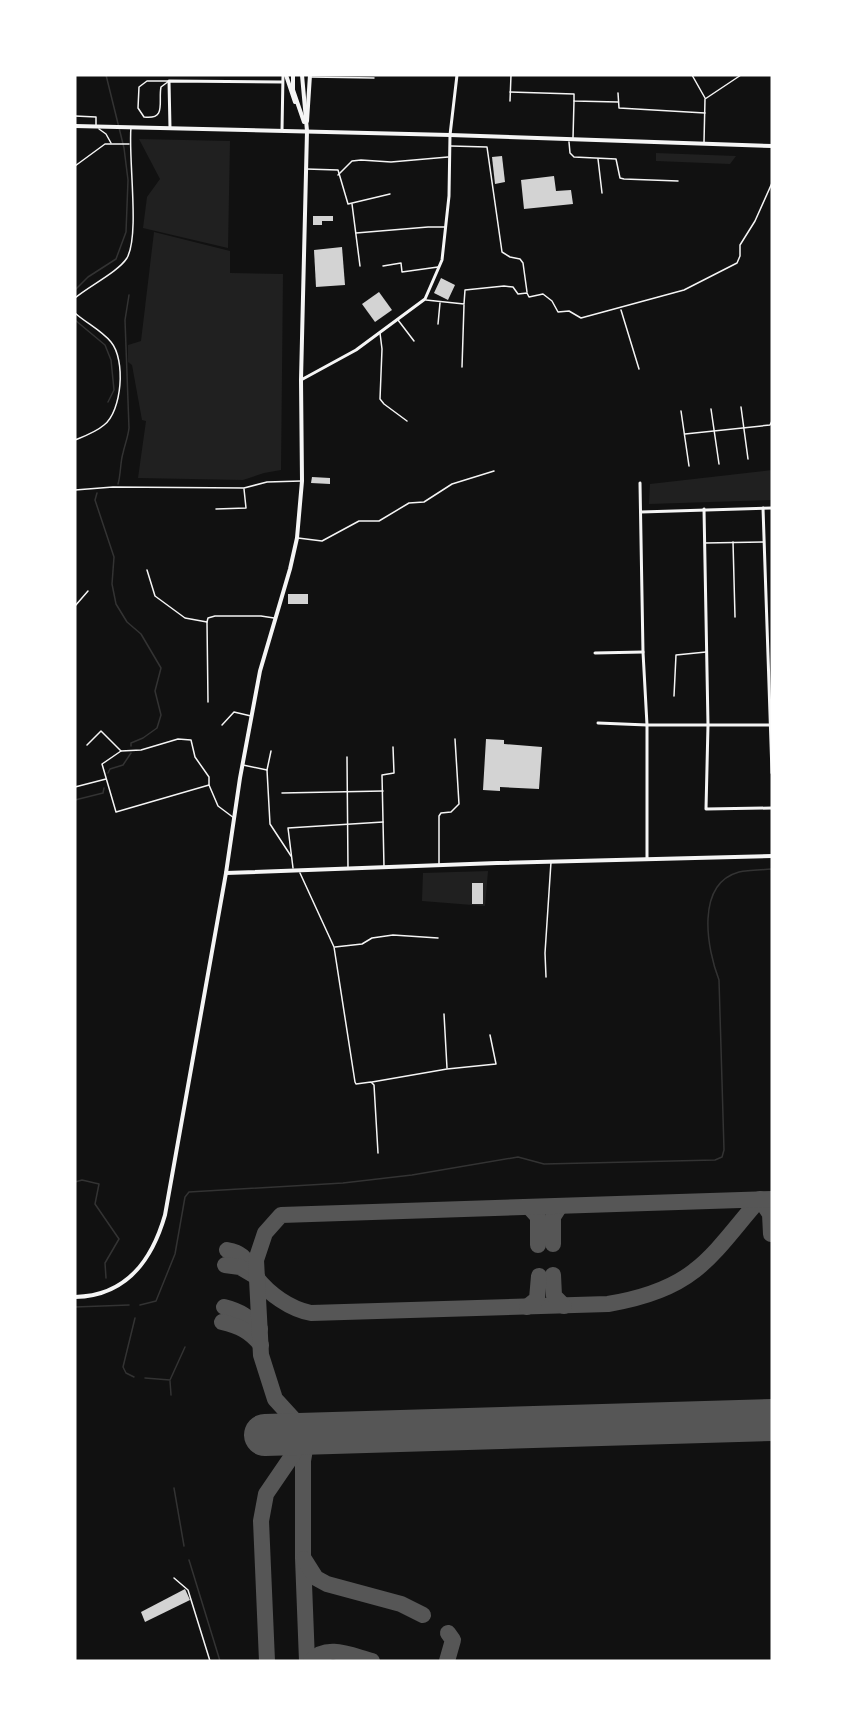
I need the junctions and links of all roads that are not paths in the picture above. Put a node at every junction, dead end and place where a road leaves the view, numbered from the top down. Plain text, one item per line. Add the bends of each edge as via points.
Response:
1 (285, 75) edge
2 (293, 75) edge
3 (302, 75) edge
4 (457, 75) edge
5 (511, 75) edge
6 (692, 75) edge
7 (741, 75) edge
8 (310, 76) edge
9 (374, 78) dead end
10 (169, 81) junction
11 (282, 82) junction
12 (510, 92) junction
13 (618, 93) dead end
14 (705, 99) junction
15 (510, 101) dead end
16 (574, 101) junction
17 (618, 102) junction
18 (705, 113) junction
19 (75, 116) edge
20 (75, 126) edge
21 (96, 127) junction
22 (131, 127) junction
23 (170, 128) junction
24 (282, 130) junction
25 (307, 131) junction
26 (450, 135) junction
27 (571, 139) junction
28 (111, 144) junction
29 (129, 144) junction
30 (704, 144) junction
31 (450, 146) junction
32 (772, 146) edge
33 (450, 157) junction
34 (597, 158) junction
35 (75, 166) edge
36 (305, 169) junction
37 (338, 175) junction
38 (678, 181) dead end
39 (772, 183) edge
40 (603, 193) dead end
41 (390, 194) dead end
42 (352, 203) junction
43 (446, 228) junction
44 (356, 233) junction
45 (360, 266) dead end
46 (383, 266) dead end
47 (439, 267) junction
48 (527, 293) junction
49 (75, 297) edge
50 (425, 300) junction
51 (440, 302) junction
52 (464, 304) junction
53 (621, 308) junction
54 (75, 313) edge
55 (398, 320) junction
56 (438, 324) dead end
57 (380, 333) junction
58 (414, 341) dead end
59 (462, 367) dead end
60 (639, 369) dead end
61 (301, 380) junction
62 (741, 407) dead end
63 (711, 409) dead end
64 (681, 411) dead end
65 (408, 421) dead end
66 (772, 421) edge
67 (771, 426) edge
68 (744, 428) junction
69 (714, 432) junction
70 (685, 434) junction
71 (75, 440) edge
72 (748, 459) dead end
73 (719, 464) dead end
74 (689, 466) dead end
75 (494, 471) dead end
76 (302, 481) junction
77 (640, 483) dead end
78 (244, 488) junction
79 (75, 490) edge
80 (216, 508) dead end
81 (763, 508) junction
82 (772, 508) edge
83 (704, 509) junction
84 (641, 512) junction
85 (297, 538) junction
86 (733, 542) junction
87 (764, 542) junction
88 (705, 543) junction
89 (147, 570) dead end
90 (87, 591) dead end
91 (75, 606) edge
92 (735, 617) dead end
93 (275, 618) junction
94 (207, 621) junction
95 (643, 652) junction
96 (707, 652) junction
97 (595, 653) dead end
98 (674, 696) dead end
99 (208, 702) dead end
100 (252, 716) junction
101 (598, 723) dead end
102 (222, 725) dead end
103 (646, 725) junction
104 (708, 725) junction
105 (771, 725) edge
106 (455, 740) dead end
107 (87, 745) dead end
108 (393, 747) dead end
109 (121, 751) junction
110 (271, 752) dead end
111 (347, 757) dead end
112 (242, 765) junction
113 (267, 770) junction
114 (772, 773) edge
115 (106, 779) junction
116 (209, 785) junction
117 (75, 787) edge
118 (383, 792) junction
119 (282, 793) dead end
120 (347, 793) junction
121 (772, 808) edge
122 (234, 818) junction
123 (383, 822) junction
124 (347, 824) junction
125 (772, 856) edge
126 (292, 857) junction
127 (647, 859) junction
128 (551, 861) junction
129 (439, 865) junction
130 (384, 868) junction
131 (348, 870) junction
132 (293, 872) junction
133 (300, 872) junction
134 (226, 873) junction
135 (438, 938) dead end
136 (334, 947) junction
137 (546, 977) dead end
138 (444, 1014) dead end
139 (490, 1035) dead end
140 (447, 1069) junction
141 (371, 1082) junction
142 (378, 1153) dead end
143 (75, 1297) edge
144 (174, 1578) dead end
145 (210, 1661) edge

1 - 11 street
1 - 25 street
2 - 25 street via 293,90
3 - 25 street
4 - 26 street
5 - 12 lane
6 - 14 lane
7 - 14 lane
8 - 9 lane
8 - 25 street
10 - 10 lane via 147,81 139,87 138,108 144,117 157,116 161,87
10 - 11 street
10 - 23 street
11 - 24 street
12 - 15 lane
12 - 16 lane via 574,94
13 - 17 lane
14 - 18 lane
16 - 17 lane
16 - 27 lane
17 - 18 lane via 619,108
18 - 30 lane
19 - 21 lane via 96,117
20 - 21 street
21 - 22 street
21 - 28 lane
22 - 23 street
22 - 29 lane
23 - 24 street
24 - 25 street
25 - 26 street
25 - 36 street
26 - 27 street
26 - 31 street
27 - 30 street
27 - 34 lane via 570,153 574,157
28 - 29 lane
28 - 35 lane via 105,144
29 - 49 lane via 133,216 127,257 118,268
30 - 32 street
31 - 33 street
31 - 48 lane via 487,147 502,252 520,259
33 - 37 lane via 352,161
33 - 43 street
34 - 38 lane via 616,159 620,178
34 - 40 lane
36 - 37 lane via 338,170
36 - 61 street
37 - 42 lane via 348,204
39 - 53 lane via 740,245 737,263 684,290
41 - 42 lane
42 - 44 lane
43 - 44 lane
43 - 47 street
44 - 45 lane
46 - 47 lane via 401,263 402,272
47 - 50 street
48 - 52 lane via 518,294 513,287 504,286 465,290
48 - 53 lane via 529,297 543,294 558,312 568,311 581,318
50 - 51 lane
50 - 55 street
51 - 52 lane
51 - 56 lane
52 - 59 lane
53 - 60 lane
54 - 71 lane via 112,343 118,356 120,383 114,414 93,433
55 - 57 street
55 - 58 lane
57 - 61 street
57 - 65 lane via 380,399
61 - 76 street
62 - 68 lane
63 - 69 lane
64 - 70 lane
66 - 67 lane
67 - 68 lane
68 - 69 lane
68 - 72 lane
69 - 70 lane
69 - 73 lane
70 - 74 lane
75 - 85 lane via 453,484 423,502 409,503 379,521 359,521 322,541
76 - 78 lane via 267,482
76 - 85 street
77 - 84 street
78 - 79 lane
78 - 80 lane via 246,508
81 - 82 street
81 - 83 street
81 - 87 street
83 - 84 street
83 - 88 street
84 - 95 street
85 - 93 street
86 - 87 lane
86 - 88 lane
86 - 92 lane
87 - 105 street
88 - 96 street
89 - 94 lane via 155,596 185,618
90 - 91 lane
93 - 94 lane via 215,616
93 - 100 street
94 - 99 lane
95 - 97 street
95 - 103 street
96 - 98 lane via 676,655
96 - 104 street
100 - 102 lane via 234,712
100 - 112 street
101 - 103 street
103 - 104 street
103 - 127 street
104 - 105 street
104 - 121 street via 706,809
105 - 114 street
106 - 129 lane via 459,804 439,816
107 - 109 lane via 101,731
108 - 118 lane via 394,773 382,775
109 - 115 lane via 102,764
109 - 116 lane via 141,750 178,739 191,740
110 - 113 lane
111 - 120 lane
112 - 113 lane
112 - 122 street
113 - 126 lane via 270,824
115 - 116 lane via 116,812
115 - 117 lane
116 - 122 lane via 218,806
118 - 120 lane
118 - 123 lane
119 - 120 lane
120 - 124 lane
122 - 134 street
123 - 124 lane
123 - 130 lane
124 - 126 lane via 288,828
124 - 131 lane
125 - 127 street
126 - 132 lane
127 - 128 street
128 - 129 street
128 - 137 lane
129 - 130 street
130 - 131 street
131 - 133 street
132 - 133 street
132 - 134 street
133 - 136 lane
134 - 143 street via 159,1237 137,1272 119,1285 100,1294
135 - 136 lane via 393,935
136 - 141 lane via 355,1082
138 - 140 lane
139 - 140 lane via 496,1064
140 - 141 lane
141 - 142 lane
144 - 145 lane via 188,1590

